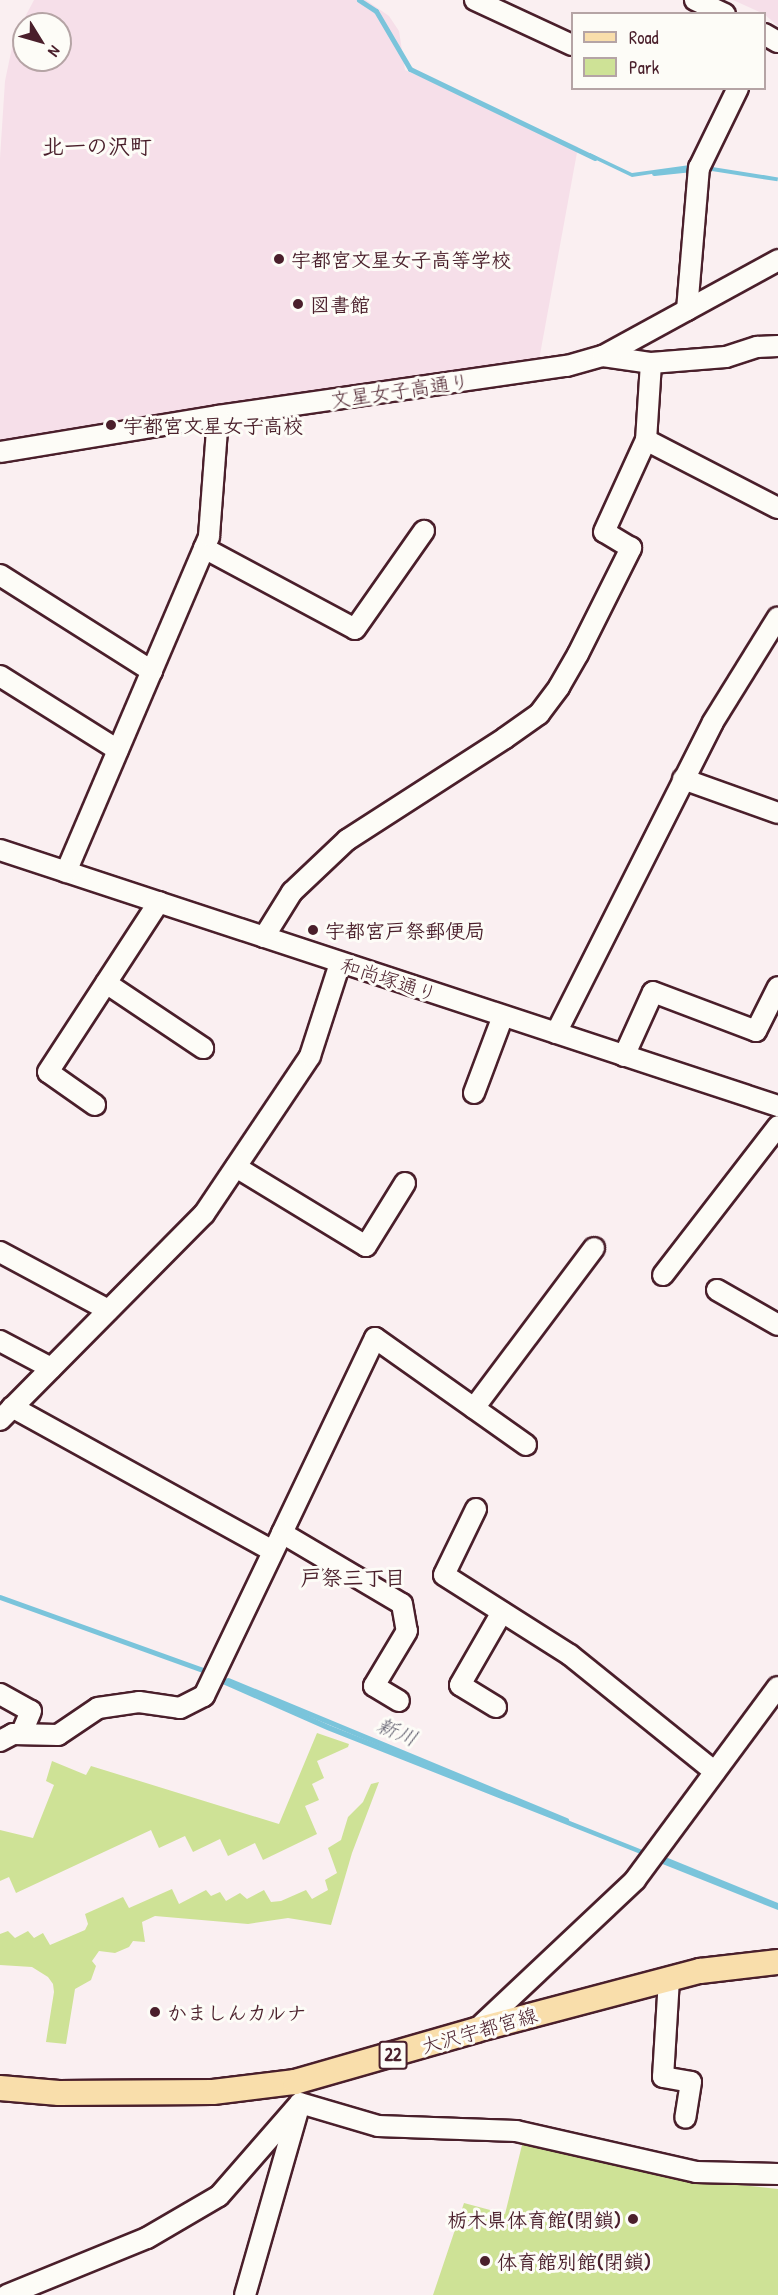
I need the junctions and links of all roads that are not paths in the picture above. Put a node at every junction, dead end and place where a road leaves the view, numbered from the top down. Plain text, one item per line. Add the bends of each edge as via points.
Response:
1 (475, 0) edge
2 (695, 0) edge
3 (721, 12) edge
4 (571, 44) edge
5 (737, 90) edge
6 (778, 261) edge
7 (687, 310) junction
8 (778, 339) edge
9 (757, 346) junction
10 (778, 346) edge
11 (603, 356) junction
12 (651, 363) junction
13 (218, 416) junction
14 (646, 440) junction
15 (0, 452) edge
16 (778, 508) edge
17 (424, 531) dead end
18 (204, 548) junction
19 (0, 575) edge
20 (775, 626) edge
21 (152, 671) junction
22 (0, 676) edge
23 (118, 750) junction
24 (683, 779) junction
25 (778, 813) edge
26 (0, 850) edge
27 (66, 872) junction
28 (159, 902) junction
29 (264, 937) junction
30 (340, 963) junction
31 (106, 983) junction
32 (778, 987) edge
33 (503, 1016) junction
34 (556, 1033) junction
35 (203, 1048) dead end
36 (624, 1056) junction
37 (474, 1093) dead end
38 (95, 1105) dead end
39 (778, 1106) edge
40 (778, 1126) edge
41 (236, 1167) junction
42 (405, 1183) dead end
43 (594, 1248) dead end
44 (0, 1252) edge
45 (663, 1275) dead end
46 (717, 1290) dead end
47 (108, 1310) junction
48 (778, 1325) edge
49 (0, 1341) edge
50 (51, 1368) junction
51 (474, 1408) junction
52 (6, 1413) edge
53 (526, 1444) dead end
54 (476, 1509) dead end
55 (282, 1533) junction
56 (273, 1551) junction
57 (502, 1612) junction
58 (778, 1687) edge
59 (0, 1694) edge
60 (399, 1701) dead end
61 (496, 1707) dead end
62 (21, 1734) junction
63 (0, 1741) edge
64 (715, 1772) junction
65 (778, 1962) edge
66 (669, 1979) junction
67 (476, 2030) junction
68 (0, 2088) edge
69 (298, 2092) junction
70 (685, 2118) dead end
71 (778, 2174) edge
72 (7, 2295) edge
73 (245, 2295) edge

1 - 4 street
2 - 3 street
5 - 7 street via 699,168
6 - 7 street, 文星女子高通り
7 - 11 street, 文星女子高通り
8 - 9 street
9 - 10 street
9 - 12 street via 726,357
11 - 12 street
11 - 13 street, 文星女子高通り via 567,366
12 - 14 street
13 - 15 street, 文星女子高通り
13 - 18 street via 209,536
14 - 16 street
14 - 29 street via 604,532 631,548 578,654 539,714 347,840 292,892
17 - 18 street via 355,629
18 - 21 street
19 - 21 street
20 - 24 street via 713,722
21 - 23 street
22 - 23 street
23 - 27 street
24 - 25 street
24 - 34 street
26 - 27 street, 和尚塚通り
27 - 28 street, 和尚塚通り
28 - 29 street, 和尚塚通り
28 - 31 street
29 - 30 street, 和尚塚通り
30 - 33 street, 和尚塚通り
30 - 41 street via 310,1056
31 - 35 street
31 - 38 street via 48,1072
32 - 36 street via 756,1030 653,992
33 - 34 street, 和尚塚通り
33 - 37 street
34 - 36 street, 和尚塚通り
36 - 39 street, 和尚塚通り
40 - 45 street
41 - 42 street via 366,1246
41 - 47 street via 204,1214
43 - 51 street
44 - 47 street
46 - 48 street
47 - 50 street
49 - 50 street
50 - 52 street
51 - 53 street
51 - 55 street via 375,1338
52 - 56 street
54 - 57 street via 444,1575
55 - 56 street
55 - 60 street via 402,1604 407,1631 374,1686
56 - 62 street via 204,1696 180,1708 139,1702 98,1708 58,1735
57 - 61 street via 460,1685
57 - 64 street via 570,1655
58 - 64 street
59 - 62 street via 31,1711
62 - 63 street
64 - 67 street via 635,1880
65 - 66 main road, 大沢宇都宮線 / 22 via 700,1971
66 - 67 main road, 大沢宇都宮線 / 22
66 - 70 street via 663,2077 691,2082
67 - 69 main road, 大沢宇都宮線 / 22
68 - 69 main road, 大沢宇都宮線 / 22 via 59,2093
69 - 71 street via 378,2126 516,2131 696,2172
69 - 72 street via 219,2196 147,2238
69 - 73 street

